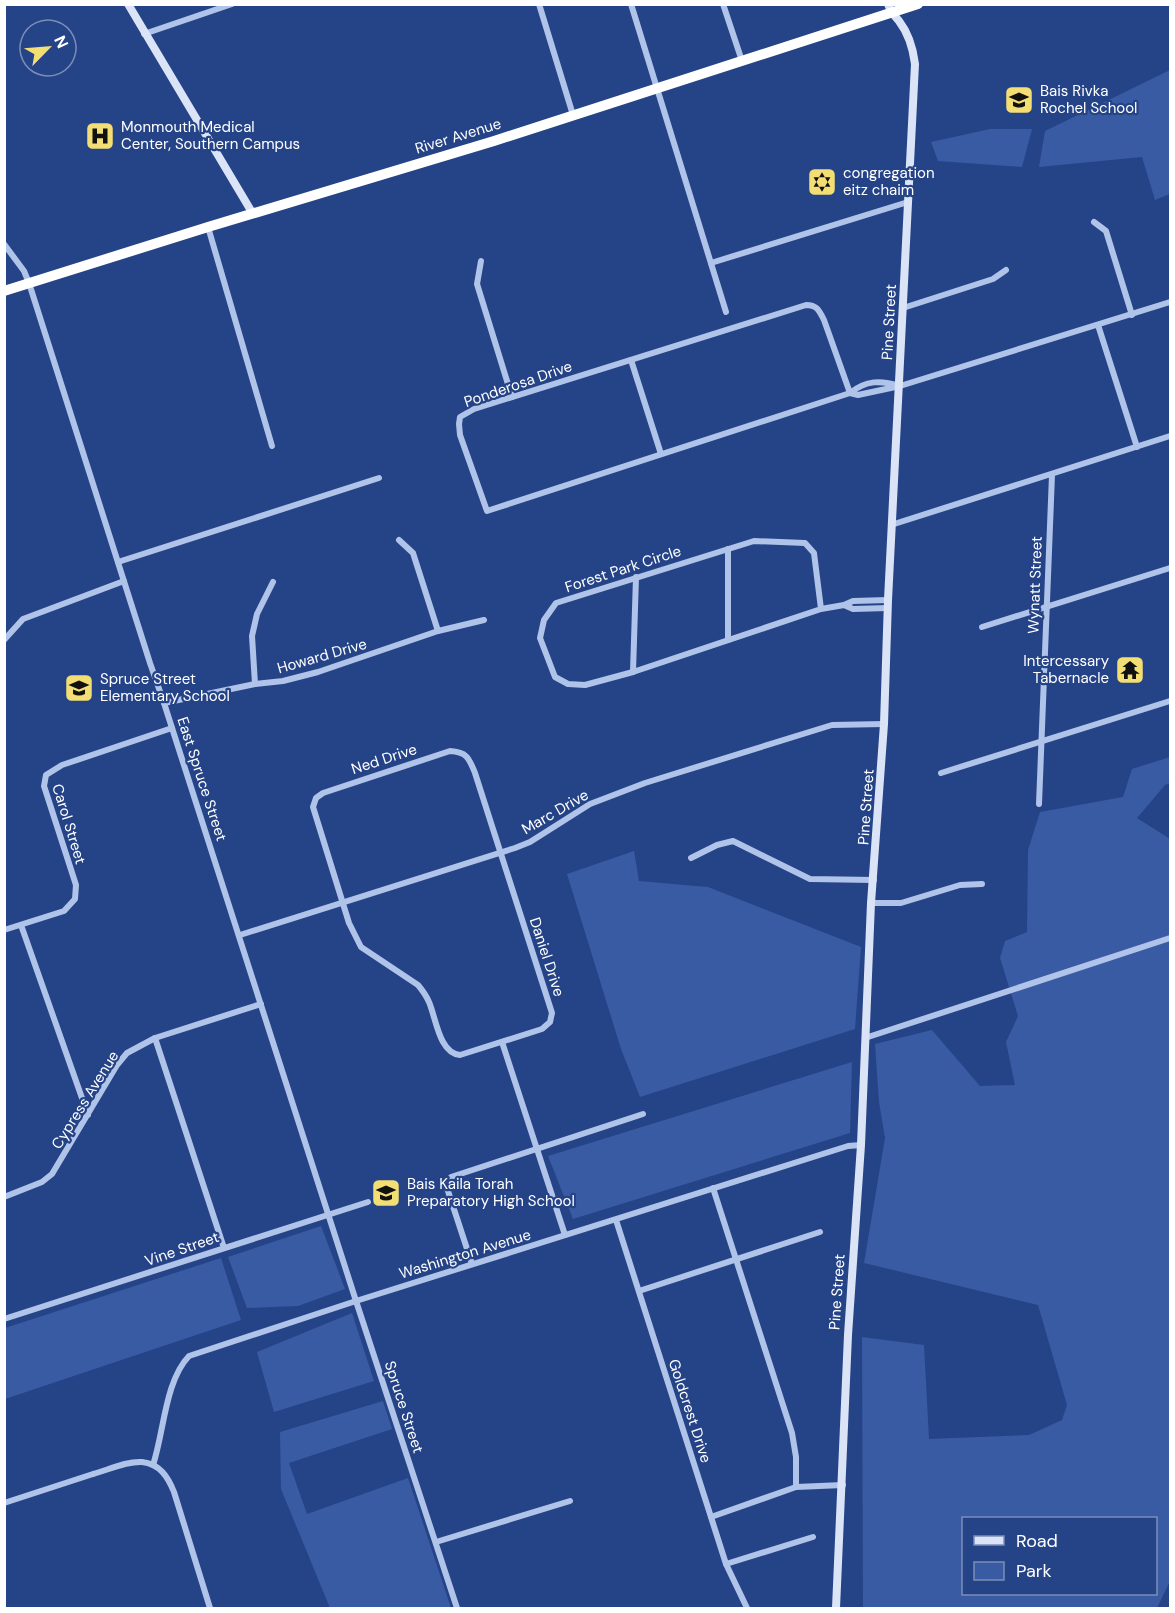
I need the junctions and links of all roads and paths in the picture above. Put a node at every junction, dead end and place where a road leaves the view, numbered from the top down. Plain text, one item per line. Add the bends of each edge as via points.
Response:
1 (128, 4) edge
2 (232, 4) edge
3 (538, 4) edge
4 (631, 4) edge
5 (723, 4) edge
6 (918, 4) edge
7 (889, 9) edge
8 (144, 34) junction
9 (742, 61) junction
10 (657, 88) junction
11 (573, 115) junction
12 (908, 202) junction
13 (253, 214) junction
14 (1094, 222) dead end
15 (208, 227) junction
16 (4, 244) edge
17 (481, 261) dead end
18 (711, 263) junction
19 (1006, 270) dead end
20 (29, 283) junction
21 (4, 291) edge
22 (1170, 302) edge
23 (903, 308) junction
24 (726, 312) dead end
25 (1132, 315) junction
26 (1098, 325) junction
27 (631, 360) junction
28 (900, 386) junction
29 (850, 393) junction
30 (512, 397) junction
31 (1170, 436) edge
32 (272, 446) dead end
33 (1137, 447) junction
34 (661, 454) junction
35 (1052, 475) junction
36 (379, 478) dead end
37 (891, 525) junction
38 (399, 540) dead end
39 (728, 549) junction
40 (118, 562) junction
41 (1170, 568) edge
42 (636, 577) junction
43 (124, 581) junction
44 (273, 582) dead end
45 (888, 604) junction
46 (1047, 606) junction
47 (821, 609) junction
48 (484, 620) dead end
49 (982, 627) dead end
50 (438, 632) junction
51 (4, 640) edge
52 (728, 640) junction
53 (633, 672) junction
54 (255, 684) junction
55 (1170, 700) edge
56 (164, 703) junction
57 (884, 724) junction
58 (172, 728) junction
59 (1041, 742) junction
60 (941, 773) dead end
61 (1039, 804) dead end
62 (501, 853) junction
63 (691, 858) dead end
64 (874, 880) junction
65 (982, 884) dead end
66 (342, 902) junction
67 (872, 903) junction
68 (21, 925) junction
69 (4, 930) edge
70 (240, 935) junction
71 (1170, 938) edge
72 (261, 1004) junction
73 (155, 1038) junction
74 (865, 1038) junction
75 (502, 1042) junction
76 (643, 1114) dead end
77 (88, 1115) junction
78 (861, 1145) junction
79 (536, 1150) junction
80 (713, 1188) junction
81 (4, 1197) edge
82 (368, 1202) dead end
83 (329, 1214) junction
84 (616, 1220) junction
85 (820, 1232) dead end
86 (565, 1235) junction
87 (224, 1248) junction
88 (736, 1259) junction
89 (472, 1264) junction
90 (639, 1291) junction
91 (356, 1301) junction
92 (4, 1319) edge
93 (153, 1465) junction
94 (843, 1485) junction
95 (796, 1487) junction
96 (570, 1501) dead end
97 (4, 1503) edge
98 (711, 1518) junction
99 (813, 1537) dead end
100 (436, 1542) junction
101 (726, 1564) junction
102 (210, 1608) edge
103 (457, 1608) edge
104 (747, 1608) edge
105 (836, 1608) edge

1 - 8 street
2 - 8 street
3 - 11 street
4 - 10 street
5 - 9 street
6 - 7 highway, River Avenue
7 - 9 highway, River Avenue
7 - 12 street, Pine Street via 909,39 915,64
8 - 13 street
9 - 10 highway, River Avenue
10 - 11 highway, River Avenue
10 - 18 street
11 - 13 highway, River Avenue
12 - 18 street
12 - 23 street, Pine Street
13 - 15 highway, River Avenue
14 - 25 street via 1106,231
15 - 20 highway, River Avenue
15 - 32 street
16 - 20 street, East Spruce Street
17 - 30 street via 477,284
18 - 24 street
19 - 23 street via 993,279
20 - 21 highway, River Avenue
20 - 40 street, East Spruce Street
22 - 25 street, Ponderosa Drive
23 - 28 street, Pine Street
25 - 26 street, Ponderosa Drive
26 - 28 street, Ponderosa Drive
26 - 33 street
27 - 29 street, Ponderosa Drive via 814,305 824,320
27 - 30 street, Ponderosa Drive
27 - 34 street
28 - 29 street, Ponderosa Drive via 858,395
28 - 37 street, Pine Street
29 - 34 street, Ponderosa Drive
30 - 34 street, Ponderosa Drive via 460,417 460,435 487,511
31 - 33 street
33 - 35 street
35 - 37 street
35 - 46 street, Wynatt Street
36 - 40 street
37 - 45 street, Pine Street
38 - 50 street via 413,553
39 - 42 street, Forest Park Circle
39 - 47 street, Forest Park Circle via 754,541 805,543 814,553
39 - 52 street
40 - 43 street, East Spruce Street
41 - 46 street
42 - 53 street
42 - 53 street, Forest Park Circle via 556,603 544,620 540,638 555,677 568,684 585,685
43 - 51 street via 23,619
43 - 56 street, East Spruce Street
44 - 54 street via 256,614 252,636
45 - 47 street, Forest Park Circle via 853,601
45 - 57 street, Pine Street
46 - 49 street
46 - 59 street, Wynatt Street
47 - 52 street, Forest Park Circle
48 - 50 street, Howard Drive
50 - 54 street, Howard Drive via 318,672
52 - 53 street, Forest Park Circle
54 - 56 street, Howard Drive
55 - 59 street
56 - 58 street, East Spruce Street
57 - 62 street, Marc Drive via 832,725 645,783 590,804 530,842
57 - 64 street, Pine Street
58 - 68 street, Carol Street via 62,765 46,775 44,786 76,885 75,899 64,911
58 - 70 street, East Spruce Street
59 - 60 street
59 - 61 street, Wynatt Street
62 - 66 street, Marc Drive
62 - 66 street, Ned Drive via 470,760 460,752 435,756 338,787 316,798 313,807 317,824
62 - 75 street, Daniel Drive via 552,1012 550,1022 542,1029
63 - 64 street via 733,840 810,879
64 - 67 street, Pine Street
65 - 67 street via 960,885 901,903
66 - 70 street, Marc Drive
66 - 75 street, Daniel Drive via 361,947 425,993 443,1042 452,1053 460,1055
67 - 74 street, Pine Street
68 - 69 street, Carol Street
68 - 77 street
70 - 72 street, East Spruce Street
71 - 74 street
72 - 73 street, Cypress Avenue
72 - 83 street, East Spruce Street
73 - 77 street, Cypress Avenue via 127,1053
73 - 87 street
74 - 78 street, Pine Street
75 - 79 street
76 - 79 street
77 - 81 street, Cypress Avenue via 52,1174
78 - 80 street, Washington Avenue
78 - 94 street, Pine Street
79 - 86 street
79 - 89 street via 448,1181
80 - 84 street, Washington Avenue
80 - 88 street
82 - 83 street, Vine Street
83 - 87 street, Vine Street
83 - 91 street, Spruce Street
84 - 86 street, Washington Avenue
84 - 90 street, Goldcrest Drive
85 - 88 street
86 - 89 street, Washington Avenue
87 - 92 street, Vine Street
88 - 90 street
88 - 95 street via 794,1440
89 - 91 street, Washington Avenue
90 - 98 street, Goldcrest Drive
91 - 93 street, Washington Avenue via 189,1356 174,1379
91 - 100 street, Spruce Street
93 - 97 street via 121,1465
93 - 102 street via 169,1479
94 - 95 street
94 - 105 street, Pine Street
95 - 98 street
96 - 100 street
98 - 101 street, Goldcrest Drive
99 - 101 street
100 - 103 street, Spruce Street
101 - 104 street, Goldcrest Drive

